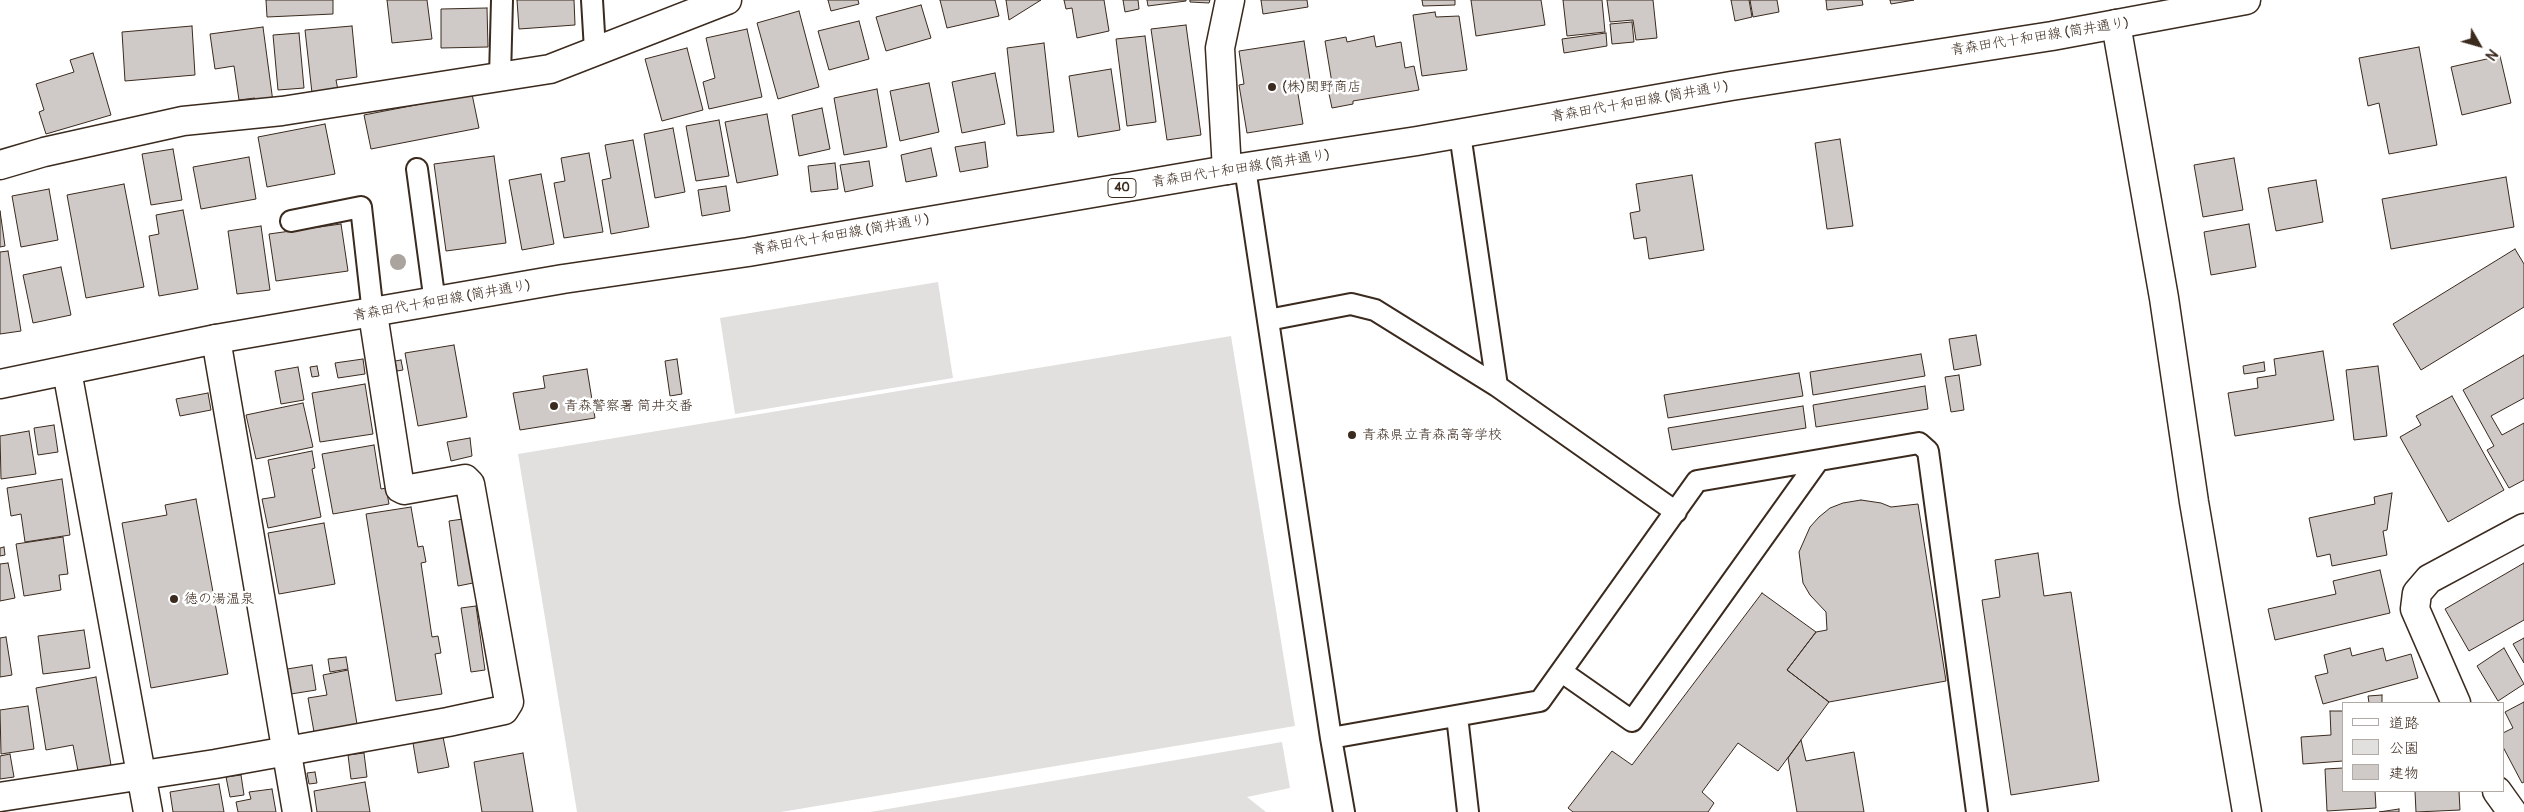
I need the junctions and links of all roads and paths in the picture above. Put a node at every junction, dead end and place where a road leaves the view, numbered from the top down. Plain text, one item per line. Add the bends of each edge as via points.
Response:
1 (502, 0) edge
2 (592, 0) edge
3 (727, 0) edge
4 (1230, 0) edge
5 (2246, 0) edge
6 (2116, 24) junction
7 (595, 50) junction
8 (500, 77) junction
9 (1460, 134) junction
10 (0, 165) edge
11 (417, 168) dead end
12 (1236, 169) junction
13 (291, 221) dead end
14 (435, 303) junction
15 (373, 314) junction
16 (1268, 320) junction
17 (216, 339) junction
18 (67, 371) junction
19 (0, 384) edge
20 (1497, 386) junction
21 (1818, 461) junction
22 (1676, 512) junction
23 (2524, 528) edge
24 (1562, 672) junction
25 (2456, 702) edge
26 (1457, 716) junction
27 (1331, 738) junction
28 (287, 751) junction
29 (142, 776) junction
30 (2499, 792) edge
31 (0, 797) edge
32 (148, 812) edge
33 (298, 812) edge
34 (1344, 812) edge
35 (1468, 812) edge
36 (1977, 812) edge
37 (2246, 812) edge
38 (2512, 812) edge

1 - 8 lane
2 - 7 lane
3 - 7 street
4 - 12 street via 1220,48
5 - 6 street, 青森田代十和田線 (筒井通り) / 40
6 - 9 street, 青森田代十和田線 (筒井通り) / 40 via 1731,86
6 - 37 street via 2164,298 2194,502
7 - 8 street via 550,68
8 - 10 street via 282,111 183,121
9 - 12 street, 青森田代十和田線 (筒井通り) / 40
9 - 20 lane
11 - 14 lane
12 - 14 street, 青森田代十和田線 (筒井通り) / 40 via 748,252 563,279
12 - 16 lane
13 - 15 lane via 361,207
14 - 15 street, 青森田代十和田線 (筒井通り) / 40
15 - 17 street, 青森田代十和田線 (筒井通り) / 40
15 - 28 street via 400,488 404,490 465,479 470,484 509,702 504,710
16 - 20 lane via 1351,304 1375,310
16 - 27 lane
17 - 18 street, 青森田代十和田線 (筒井通り) / 40
17 - 28 street
18 - 19 street, 青森田代十和田線 (筒井通り) / 40
18 - 29 street
20 - 22 lane
21 - 22 lane via 1697,481
21 - 24 lane via 1632,721
21 - 36 lane via 1919,443 1928,451
22 - 24 lane
23 - 25 street via 2430,579 2417,592 2415,609
24 - 26 lane via 1540,701
26 - 27 lane
26 - 35 lane
27 - 34 lane
28 - 29 street
28 - 33 street
29 - 31 street
29 - 32 street
30 - 38 street

